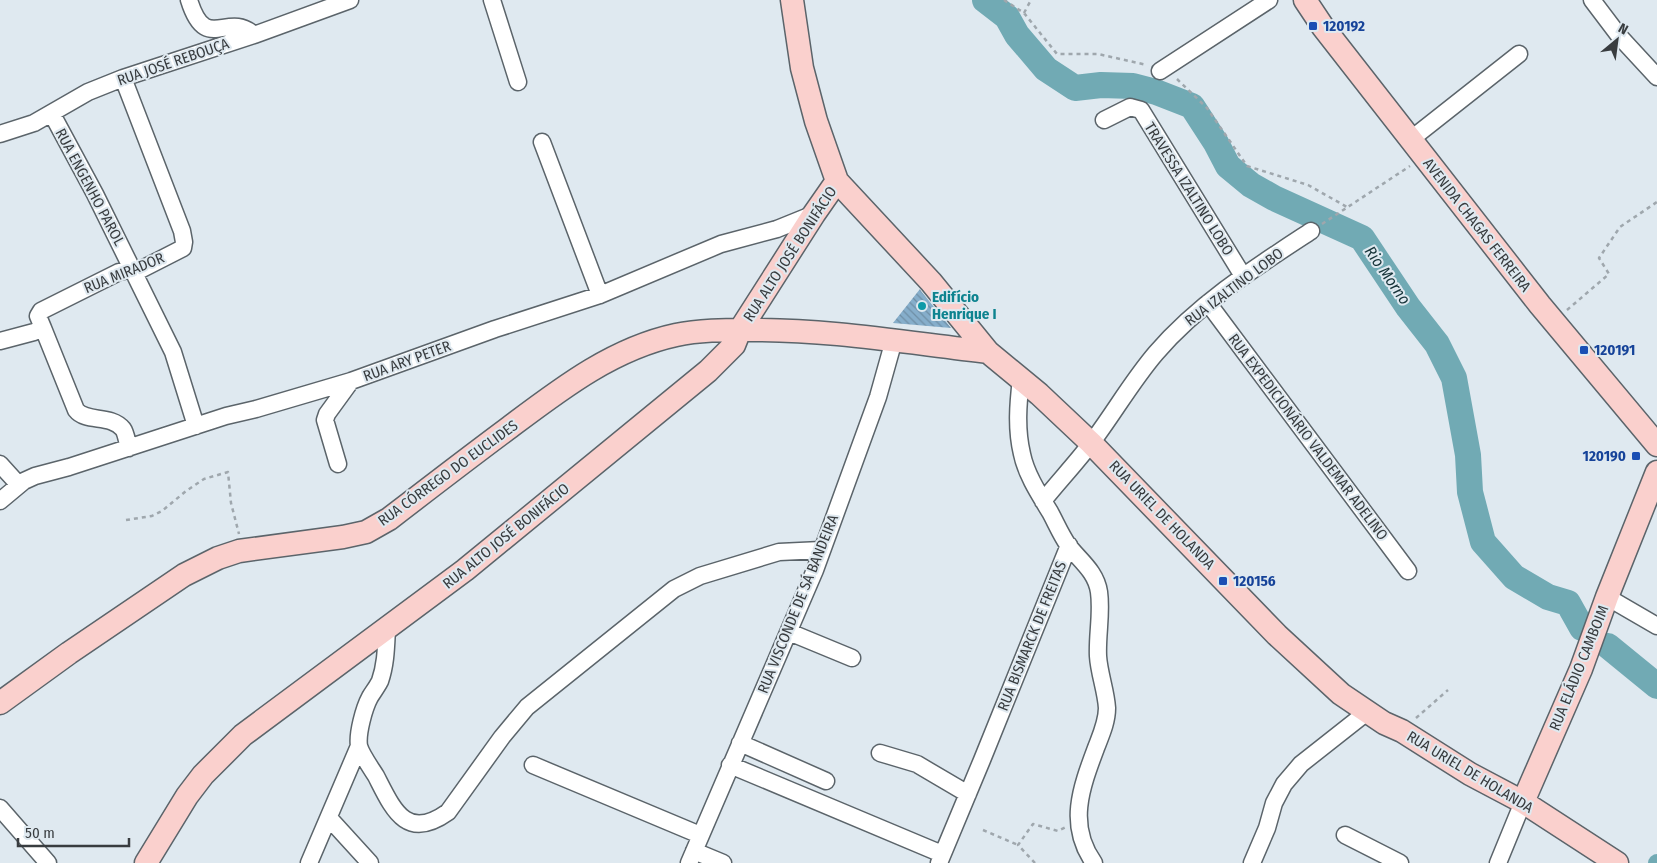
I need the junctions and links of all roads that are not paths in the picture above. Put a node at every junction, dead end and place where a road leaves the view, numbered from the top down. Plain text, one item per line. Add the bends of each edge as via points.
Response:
1 (189, 0) edge
2 (350, 0) edge
3 (492, 0) edge
4 (792, 0) edge
5 (1269, 0) edge
6 (1305, 0) edge
7 (1592, 0) edge
8 (254, 35) junction
9 (1519, 54) dead end
10 (1160, 71) road end
11 (1657, 77) edge
12 (123, 78) junction
13 (518, 82) dead end
14 (52, 114) junction
15 (1104, 120) dead end
16 (0, 134) edge
17 (542, 142) dead end
18 (1417, 149) junction
19 (837, 181) junction
20 (814, 214) junction
21 (1311, 231) road end
22 (134, 272) junction
23 (1243, 276) junction
24 (600, 295) junction
25 (1208, 303) junction
26 (43, 328) junction
27 (740, 330) junction
28 (894, 340) junction
29 (0, 341) edge
30 (988, 352) junction
31 (1021, 379) junction
32 (351, 381) junction
33 (196, 426) junction
34 (1091, 443) junction
35 (1657, 445) edge
36 (129, 448) junction
37 (0, 464) edge
38 (338, 464) dead end
39 (1657, 472) edge
40 (20, 485) junction
41 (0, 501) edge
42 (1043, 501) junction
43 (1068, 545) junction
44 (821, 550) junction
45 (1408, 571) dead end
46 (1607, 597) junction
47 (1657, 626) edge
48 (387, 628) junction
49 (789, 632) junction
50 (852, 658) dead end
51 (0, 703) edge
52 (1366, 712) junction
53 (740, 743) junction
54 (359, 746) junction
55 (880, 753) dead end
56 (533, 765) dead end
57 (730, 766) junction
58 (826, 782) dead end
59 (968, 794) junction
60 (1523, 802) junction
61 (0, 808) edge
62 (329, 818) junction
63 (1345, 834) dead end
64 (700, 835) junction
65 (691, 857) edge
66 (940, 859) edge
67 (48, 863) edge
68 (146, 863) edge
69 (309, 863) edge
70 (370, 863) edge
71 (723, 863) edge
72 (1094, 863) edge
73 (1252, 863) edge
74 (1400, 863) edge
75 (1498, 863) edge
76 (1617, 863) edge

1 - 8 street via 202,26 215,29 239,26
2 - 8 street, RUA JOSÉ REBOUÇA
3 - 13 street
4 - 19 main road via 802,68
5 - 10 street
6 - 18 main road, AVENIDA CHAGAS FERREIRA
7 - 11 street
8 - 12 street, RUA JOSÉ REBOUÇA
9 - 18 street
12 - 14 street, RUA JOSÉ REBOUÇA via 88,92
12 - 22 street, RUA MIRADOR via 184,242 182,249
14 - 16 street, RUA JOSÉ REBOUÇA via 34,124
14 - 22 street, RUA ENGENHO PAROL
15 - 23 street, TRAVESSA IZALTINO LOBO via 1130,107 1141,110
17 - 24 street
18 - 35 main road, AVENIDA CHAGAS FERREIRA
19 - 20 main road, RUA ALTO JOSÉ BONIFÁCIO
19 - 30 main road, RUA URIEL DE HOLANDA via 931,282
20 - 24 street, RUA ARY PETER via 721,244
20 - 27 main road, RUA ALTO JOSÉ BONIFÁCIO
21 - 23 street, RUA IZALTINO LOBO
22 - 26 street, RUA MIRADOR via 119,272 41,311 38,316
22 - 33 street, RUA ENGENHO PAROL via 173,352
23 - 25 street, RUA IZALTINO LOBO
24 - 32 street, RUA ARY PETER
25 - 34 street, RUA IZALTINO LOBO via 1156,353
25 - 45 street, RUA EXPEDICIONÁRIO VALDEMAR ADELINO
26 - 29 street
26 - 36 street via 76,410 83,416 110,421 121,427
27 - 28 main road via 786,329
27 - 48 main road, RUA ALTO JOSÉ BONIFÁCIO via 734,345 689,387 465,570
27 - 51 main road, RUA CÓRREGO DO EUCLIDES via 676,335 603,361 389,519 366,532 243,550 218,558 184,575
28 - 30 main road
28 - 44 street, RUA VISCONDE DE SÁ BANDEIRA via 878,397
30 - 31 main road, RUA URIEL DE HOLANDA
31 - 34 main road, RUA URIEL DE HOLANDA
31 - 42 street, RUA BISMARCK DE FREITAS via 1018,412 1022,456
32 - 33 street, RUA ARY PETER
32 - 38 street via 325,420
33 - 36 street, RUA ARY PETER
34 - 42 street, RUA IZALTINO LOBO
34 - 52 main road, RUA URIEL DE HOLANDA via 1284,641 1341,694
36 - 40 street, RUA ARY PETER via 35,476
37 - 40 street
39 - 46 main road, RUA ELÁDIO CAMBOIM
40 - 41 street, RUA ARY PETER
42 - 43 street, RUA BISMARCK DE FREITAS
43 - 59 street, RUA BISMARCK DE FREITAS
43 - 72 street via 1086,564 1099,592 1098,656 1106,708 1104,727 1083,782 1079,802 1081,841
44 - 49 street, RUA VISCONDE DE SÁ BANDEIRA
44 - 54 street via 780,552 700,576 674,589 527,707 448,812 437,820 413,823 402,818 392,808
46 - 47 street
46 - 60 main road, RUA ELÁDIO CAMBOIM
48 - 54 street via 383,670 362,718
48 - 68 main road, RUA ALTO JOSÉ BONIFÁCIO via 230,748 187,796
49 - 50 street
49 - 53 street, RUA VISCONDE DE SÁ BANDEIRA
52 - 60 main road, RUA URIEL DE HOLANDA
52 - 73 street via 1301,764 1284,784
53 - 57 street, RUA VISCONDE DE SÁ BANDEIRA
53 - 58 street
54 - 62 street
55 - 59 street via 918,764
56 - 64 street
57 - 64 street, RUA VISCONDE DE SÁ BANDEIRA
57 - 66 street
59 - 66 street, RUA BISMARCK DE FREITAS
60 - 75 street, RUA ELÁDIO CAMBOIM
60 - 76 main road, RUA URIEL DE HOLANDA
61 - 67 street
62 - 69 street
62 - 70 street
63 - 74 street
64 - 65 street, RUA VISCONDE DE SÁ BANDEIRA
65 - 71 street

